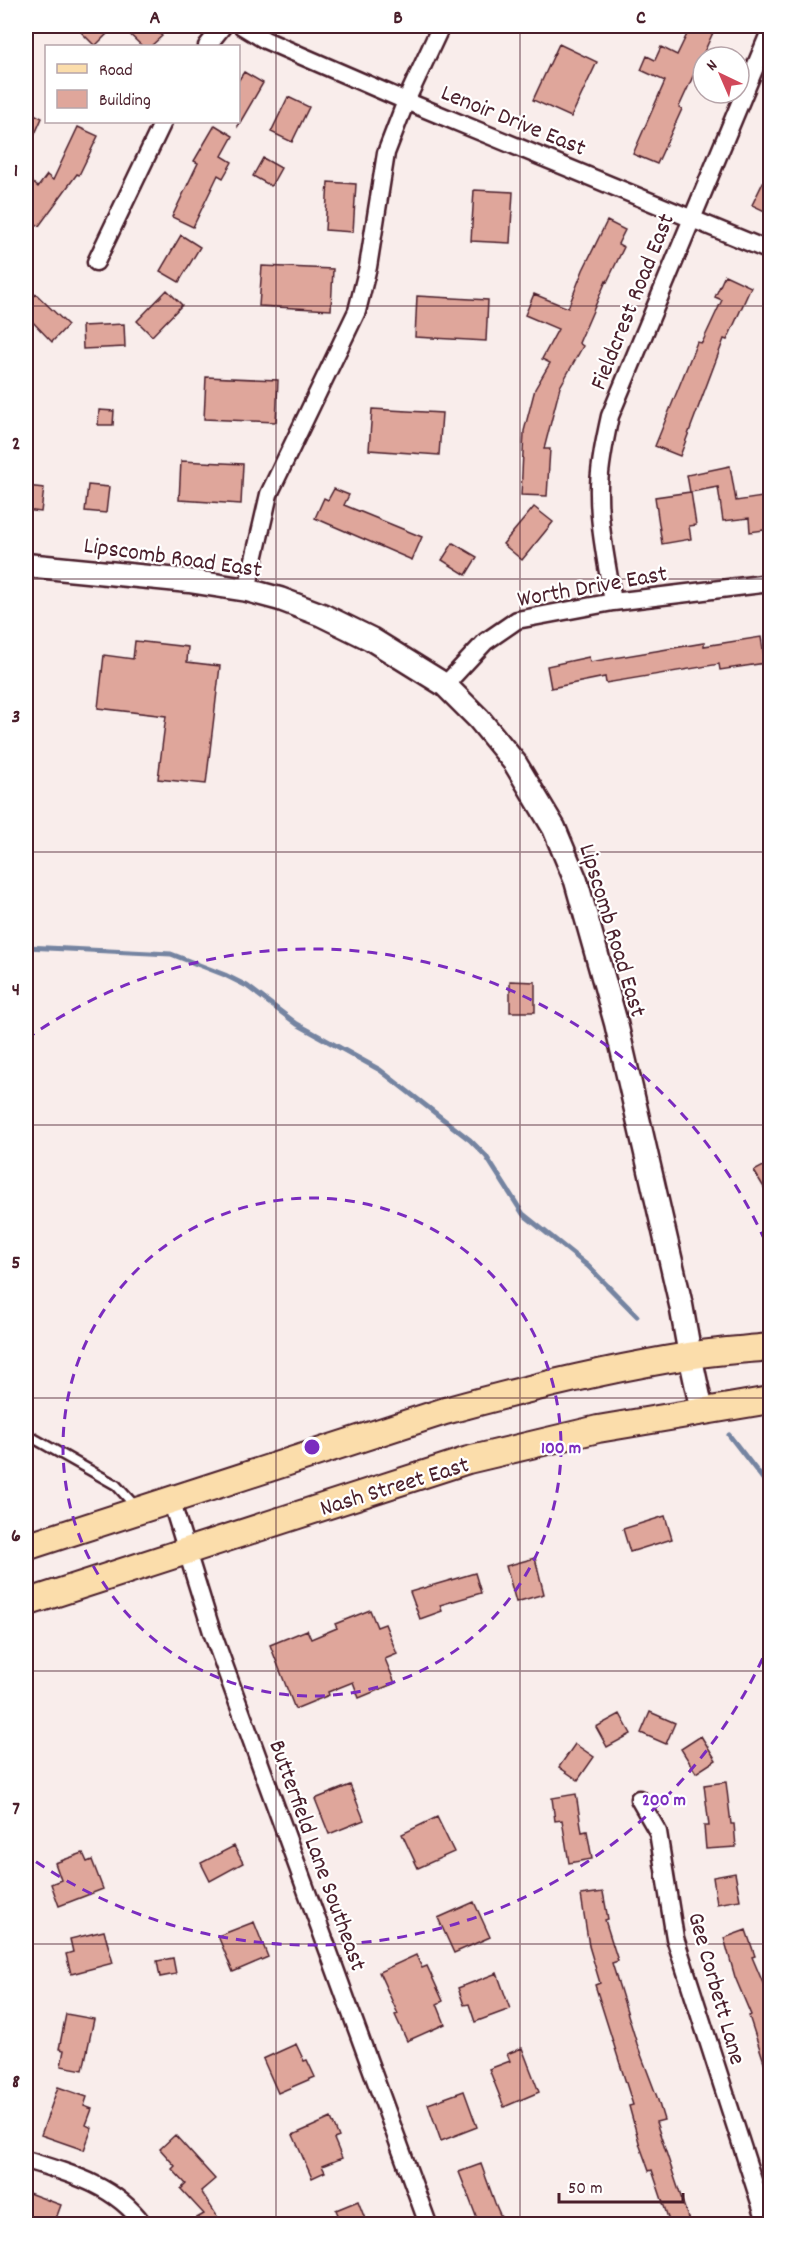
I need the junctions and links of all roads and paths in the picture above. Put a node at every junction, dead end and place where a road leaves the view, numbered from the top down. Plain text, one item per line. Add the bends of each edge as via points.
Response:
1 (223, 26) edge
2 (242, 26) edge
3 (441, 26) edge
4 (771, 31) edge
5 (208, 45) edge
6 (406, 101) junction
7 (163, 123) edge
8 (692, 218) junction
9 (771, 251) edge
10 (96, 262) dead end
11 (26, 565) edge
12 (771, 583) edge
13 (247, 590) junction
14 (613, 602) junction
15 (445, 685) junction
16 (771, 1347) edge
17 (690, 1355) junction
18 (771, 1400) edge
19 (702, 1411) junction
20 (26, 1434) edge
21 (171, 1500) junction
22 (140, 1510) junction
23 (26, 1547) edge
24 (187, 1550) junction
25 (26, 1603) edge
26 (639, 1799) dead end
27 (26, 2160) edge
28 (143, 2224) edge
29 (428, 2224) edge
30 (767, 2224) edge

1 - 5 street
2 - 6 street, Lenoir Drive East via 265,40
3 - 6 street
4 - 8 street, Fieldcrest Road East
6 - 8 street, Lenoir Drive East
6 - 13 street via 386,153 357,311 269,494
7 - 10 street
8 - 9 street, Lenoir Drive East
8 - 14 street, Fieldcrest Road East via 610,416 603,444 601,518
11 - 13 street, Lipscomb Road East
12 - 14 street, Worth Drive East
13 - 15 street, Lipscomb Road East via 322,615 371,639
14 - 15 street, Worth Drive East via 517,620 485,642
15 - 17 street, Lipscomb Road East via 515,763 554,828 576,881 618,1034
16 - 17 main road
17 - 19 street, Lipscomb Road East
17 - 21 main road via 589,1374 474,1403
18 - 19 main road, Nash Street East
19 - 24 main road, Nash Street East via 598,1429 468,1460
20 - 22 lane via 116,1485
21 - 22 main road
21 - 24 street, Butterfield Lane Southeast
22 - 23 main road
24 - 25 main road, Nash Street East
24 - 29 street, Butterfield Lane Southeast via 212,1632
26 - 30 street, Gee Corbett Lane via 658,1832 675,1938
27 - 28 street via 101,2187

